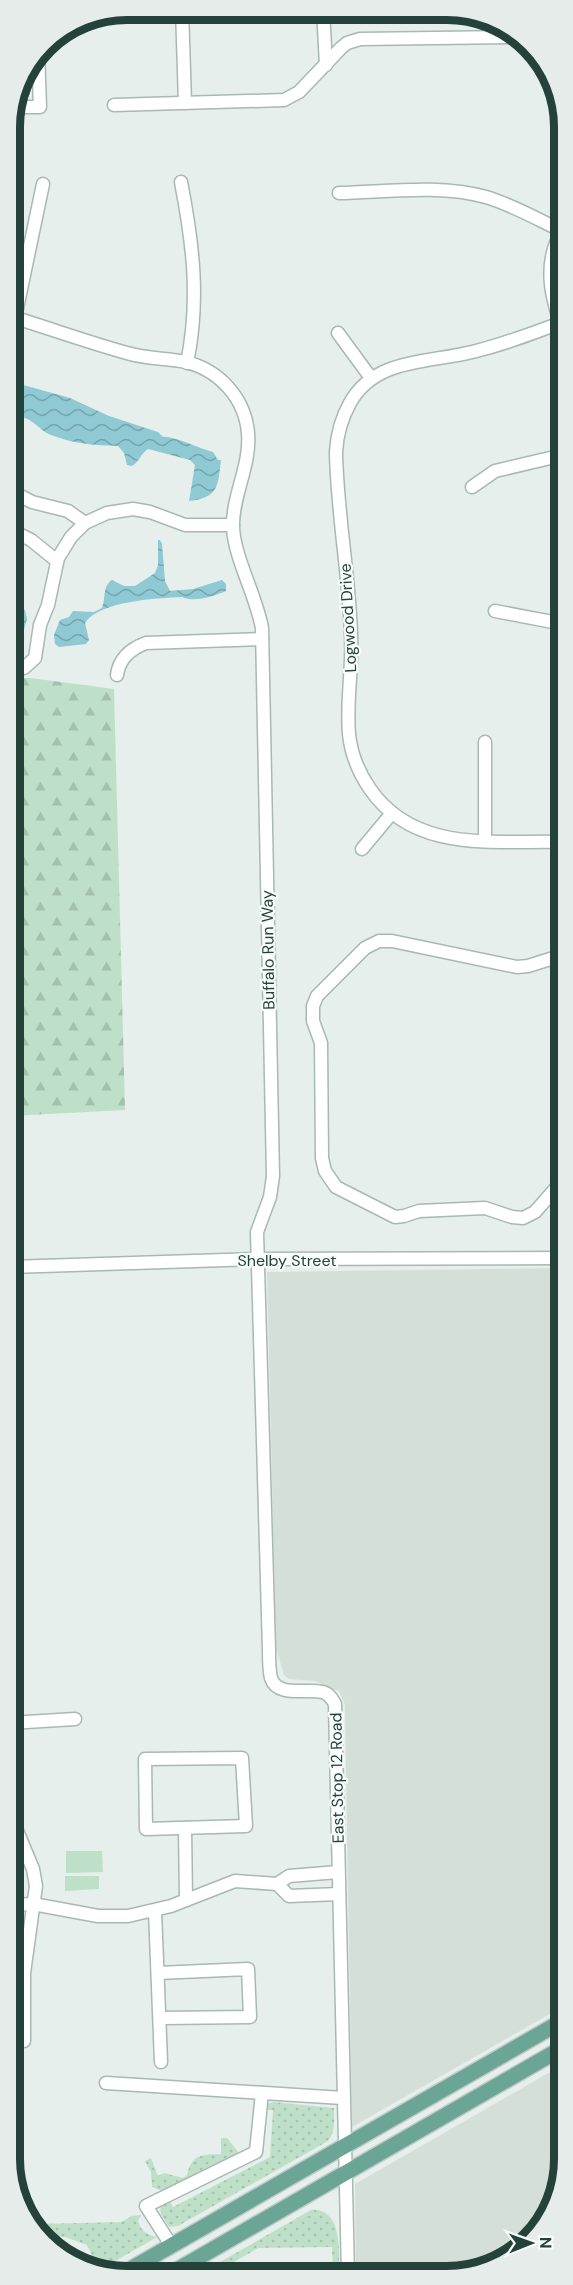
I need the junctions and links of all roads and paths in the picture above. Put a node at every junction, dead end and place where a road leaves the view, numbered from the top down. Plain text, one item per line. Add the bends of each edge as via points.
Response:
1 (182, 20) edge
2 (324, 20) edge
3 (505, 37) edge
4 (326, 64) junction
5 (39, 65) edge
6 (185, 103) junction
7 (114, 105) dead end
8 (21, 107) edge
9 (181, 182) dead end
10 (43, 184) dead end
11 (339, 193) dead end
12 (554, 226) edge
13 (554, 251) edge
14 (20, 283) edge
15 (554, 305) edge
16 (20, 320) edge
17 (554, 329) edge
18 (338, 333) dead end
19 (187, 363) junction
20 (371, 378) junction
21 (554, 457) edge
22 (472, 487) dead end
23 (20, 496) edge
24 (85, 524) junction
25 (233, 525) junction
26 (20, 534) edge
27 (57, 561) junction
28 (495, 611) dead end
29 (554, 622) edge
30 (262, 639) junction
31 (20, 668) edge
32 (117, 675) dead end
33 (485, 742) dead end
34 (392, 813) junction
35 (484, 841) junction
36 (554, 842) edge
37 (362, 849) dead end
38 (554, 958) edge
39 (553, 1191) edge
40 (553, 1258) edge
41 (257, 1259) junction
42 (20, 1267) edge
43 (75, 1719) dead end
44 (20, 1722) edge
45 (184, 1828) junction
46 (20, 1844) edge
47 (338, 1872) junction
48 (277, 1884) junction
49 (339, 1894) junction
50 (186, 1900) junction
51 (33, 1904) junction
52 (20, 1905) edge
53 (155, 1911) junction
54 (158, 1973) junction
55 (161, 2018) junction
56 (553, 2026) edge
57 (24, 2041) dead end
58 (553, 2053) edge
59 (161, 2062) dead end
60 (106, 2083) dead end
61 (262, 2093) junction
62 (344, 2098) junction
63 (344, 2145) junction
64 (345, 2173) junction
65 (171, 2245) junction
66 (136, 2266) edge
67 (184, 2266) edge
68 (348, 2266) edge

1 - 6 street
2 - 4 street
3 - 4 street via 360,39 347,43
4 - 6 street via 299,92 284,100
5 - 8 street via 40,107
6 - 7 street
9 - 19 street via 193,263 194,323
10 - 14 street
11 - 12 street via 470,194
13 - 15 street via 550,270
16 - 19 street via 128,354
17 - 20 street via 474,352 401,364
18 - 20 street
19 - 25 street via 214,375 230,390 246,420 247,460
20 - 34 street, Logwood Drive via 345,411 336,452 351,635 349,734 364,780
21 - 22 street via 495,471
23 - 24 street via 68,511
24 - 25 street via 107,513 133,509 188,526
24 - 27 street via 71,537
25 - 30 street, Buffalo Run Way via 236,546 260,612
26 - 27 street
27 - 31 street via 36,656
28 - 29 street
30 - 32 street via 146,643 127,654
30 - 41 street, Buffalo Run Way via 273,1176 270,1197 256,1232
33 - 35 street
34 - 35 street, Logwood Drive via 434,836
34 - 37 street
35 - 36 street, Logwood Drive
38 - 39 street via 517,967 379,941 365,948 341,971 317,996 312,1010 321,1043 322,1158 336,1187 395,1217 419,1211 485,1208 520,1219 533,1214
40 - 41 street, Shelby Street
41 - 42 street, Shelby Street
41 - 47 street, East Stop 12 Road via 271,1680 289,1691 323,1692 335,1704
43 - 44 street
45 - 45 street via 246,1826 242,1758 145,1759 146,1829
45 - 50 street
46 - 51 street via 33,1869
47 - 48 street via 289,1876
47 - 49 street, East Stop 12 Road
48 - 49 street via 289,1896
48 - 50 street via 240,1880
49 - 62 street, East Stop 12 Road
50 - 53 street
51 - 52 street
51 - 53 street via 102,1916
51 - 57 street via 24,1973
53 - 54 street
54 - 55 street
54 - 55 street via 248,1969 250,2017
55 - 59 street
56 - 63 main road
58 - 64 main road
60 - 61 street
61 - 62 street
61 - 65 street via 256,2152 146,2206
62 - 63 street, East Stop 12 Road
63 - 64 street, East Stop 12 Road
63 - 65 main road
64 - 67 main road
64 - 68 street, East Stop 12 Road
65 - 66 main road

